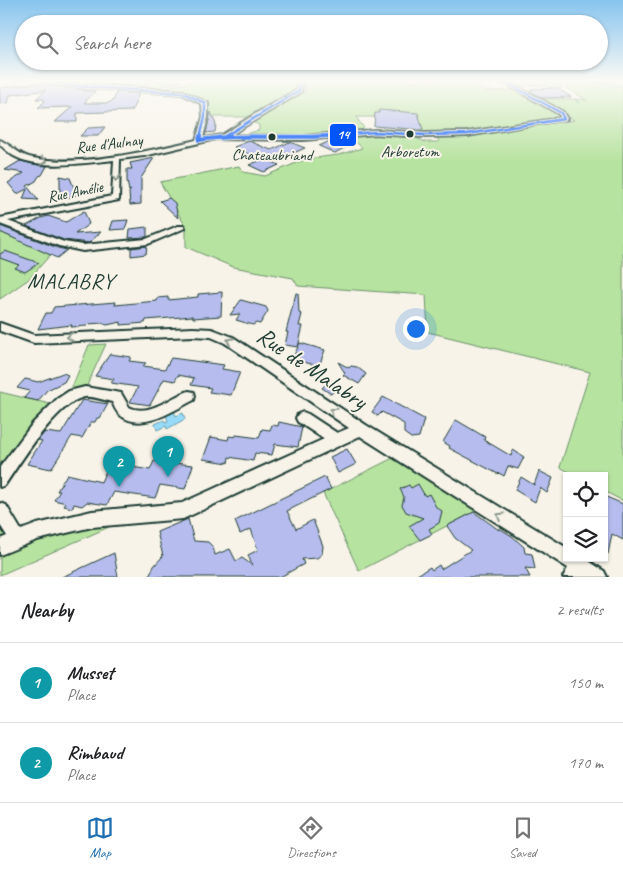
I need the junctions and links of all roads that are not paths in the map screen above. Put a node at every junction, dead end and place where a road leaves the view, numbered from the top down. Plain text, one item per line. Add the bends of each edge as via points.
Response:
1 (206, 108) edge
2 (270, 108) edge
3 (552, 108) edge
4 (225, 136) junction
5 (199, 140) junction
6 (0, 142) edge
7 (117, 158) junction
8 (0, 221) edge
9 (181, 228) dead end
10 (0, 327) edge
11 (189, 396) dead end
12 (303, 418) dead end
13 (360, 429) junction
14 (336, 440) junction
15 (0, 480) edge
16 (0, 512) edge
17 (18, 539) junction
18 (0, 547) edge
19 (571, 565) edge
20 (598, 577) edge

1 - 5 street
2 - 4 street
3 - 4 street via 564,119 467,134 380,132 303,138
4 - 5 street, Rue d'Aulnay
5 - 7 street, Rue d'Aulnay
6 -> 7 street, Rue d'Aulnay via 31,160 78,162
7 -> 8 street, Rue Amélie via 116,198
8 - 9 street via 62,244 83,248 148,241
13 -> 10 street, Rue de Malabry via 229,340 212,333 121,334 34,340
11 - 15 street via 148,414 134,416 123,410 116,397 84,392 72,395 51,412
12 - 14 street
13 - 14 street
19 -> 13 street, Rue de Malabry
14 - 17 street via 183,511 92,519
16 - 17 street
17 - 18 street
19 - 20 street, Rue de Malabry

